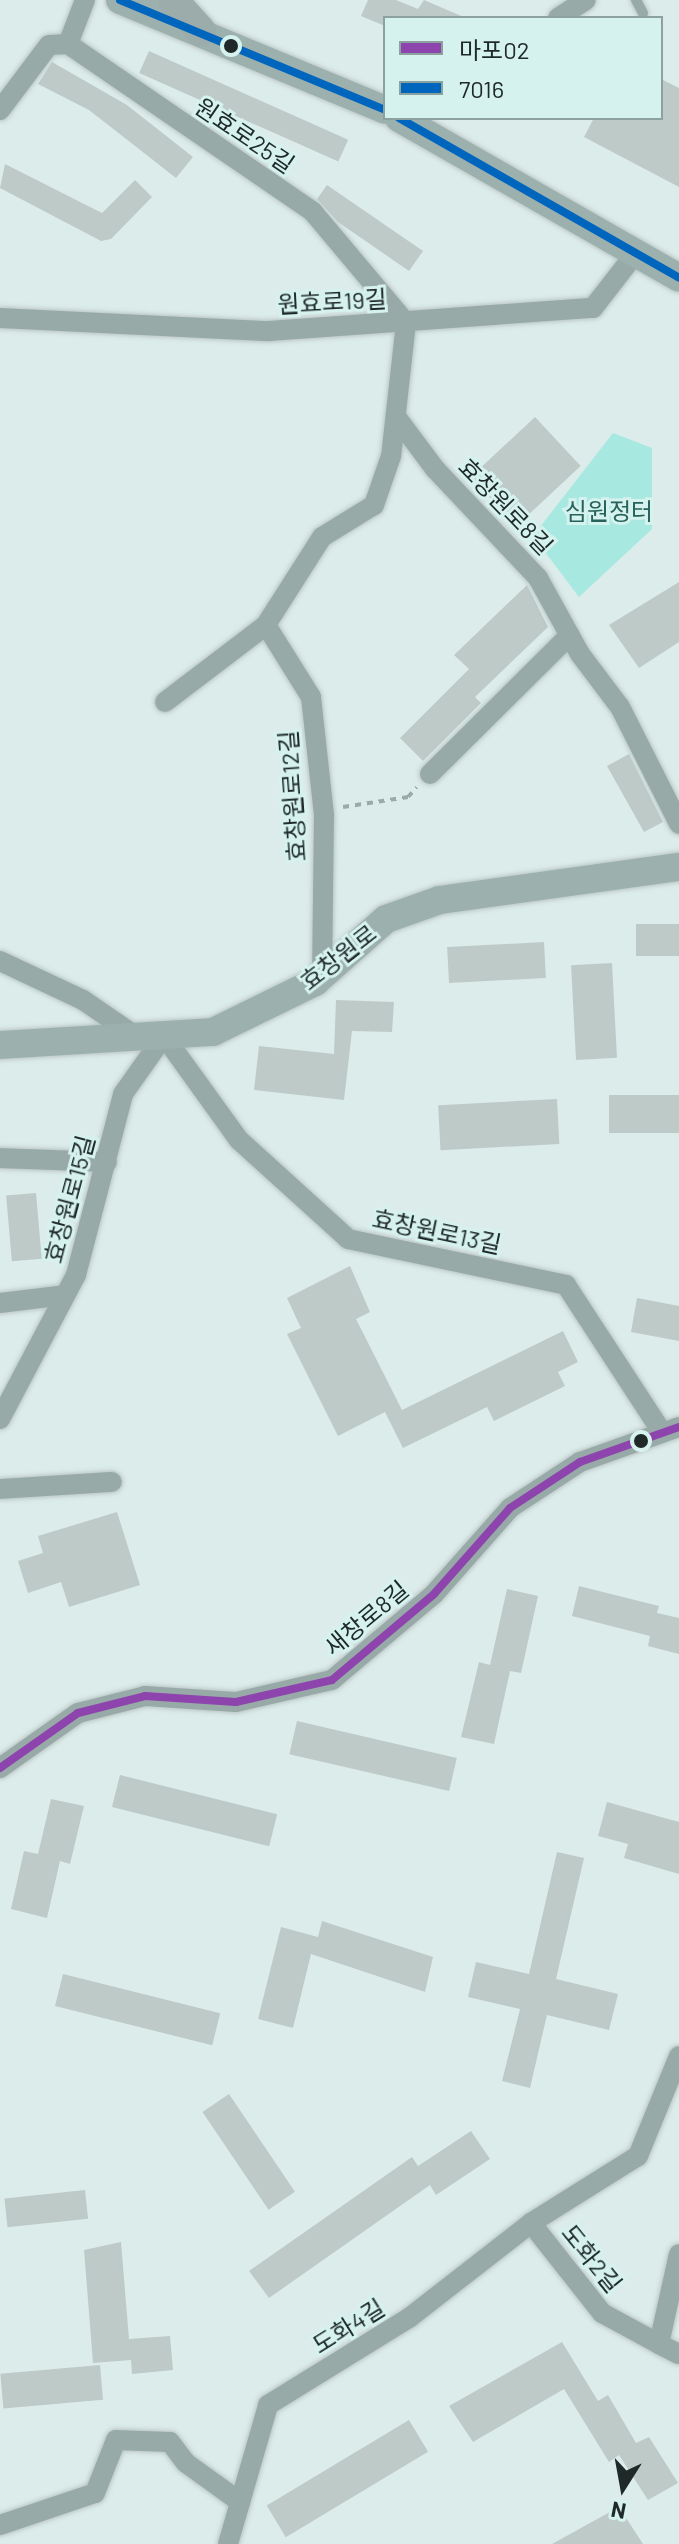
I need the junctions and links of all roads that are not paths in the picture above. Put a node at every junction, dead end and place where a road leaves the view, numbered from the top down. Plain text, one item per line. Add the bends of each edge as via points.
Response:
1 (85, 0) edge
2 (120, 0) edge
3 (173, 0) edge
4 (586, 0) edge
5 (636, 0) edge
6 (643, 13) dead end
7 (561, 16) edge
8 (201, 31) junction
9 (68, 44) junction
10 (378, 102) edge
11 (0, 110) edge
12 (403, 120) edge
13 (638, 250) junction
14 (679, 278) edge
15 (0, 318) edge
16 (406, 323) junction
17 (397, 418) junction
18 (266, 625) junction
19 (570, 635) junction
20 (165, 702) dead end
21 (430, 774) road end
22 (679, 824) edge
23 (679, 867) edge
24 (0, 961) edge
25 (322, 976) junction
26 (150, 1036) junction
27 (0, 1045) edge
28 (0, 1158) edge
29 (107, 1162) junction
30 (65, 1295) junction
31 (0, 1303) edge
32 (0, 1419) edge
33 (670, 1430) edge
34 (112, 1482) dead end
35 (0, 1489) edge
36 (0, 1768) edge
37 (679, 2056) edge
38 (531, 2223) junction
39 (679, 2254) edge
40 (659, 2344) junction
41 (679, 2354) edge
42 (240, 2502) junction
43 (0, 2525) edge
44 (228, 2544) edge

1 - 9 street
2 - 8 street
3 - 8 main road
4 - 7 street
5 - 6 lane
8 - 10 street
9 - 11 street via 49,45
9 - 16 street, 원효로25길 via 313,212
12 - 13 street
13 - 14 street
13 - 16 street, 원효로19길 via 593,308
15 - 16 street, 원효로19길 via 269,331
16 - 17 street
17 - 18 street via 374,505 322,537
17 - 19 street, 효창원로8길 via 435,469 538,578
18 - 20 street
18 - 25 street, 효창원로12길 via 311,697 324,815
19 - 21 street
19 - 22 street, 효창원로8길 via 620,707
23 - 25 street, 효창원로 via 440,900 386,919
24 - 26 street, 효창원로13길
25 - 26 street, 효창원로 via 213,1032
26 - 27 street, 효창원로
26 - 29 street, 효창원로15길 via 123,1094
26 - 33 street, 효창원로13길 via 239,1140 348,1239 566,1285
28 - 29 street
29 - 30 street, 효창원로15길 via 76,1275
30 - 31 street
30 - 32 street, 효창원로15길
33 - 36 street, 새창로8길 via 580,1462 510,1508 434,1594 332,1680 236,1702 145,1696 78,1713
34 - 35 street
37 - 38 street, 도화4길 via 638,2156
38 - 40 street, 도화2길 via 602,2313
38 - 42 street, 도화4길 via 409,2318 268,2405
39 - 40 street
40 - 41 street, 도화2길
42 - 43 street via 186,2463 170,2442 116,2440 95,2493
42 - 44 street, 도화4길

